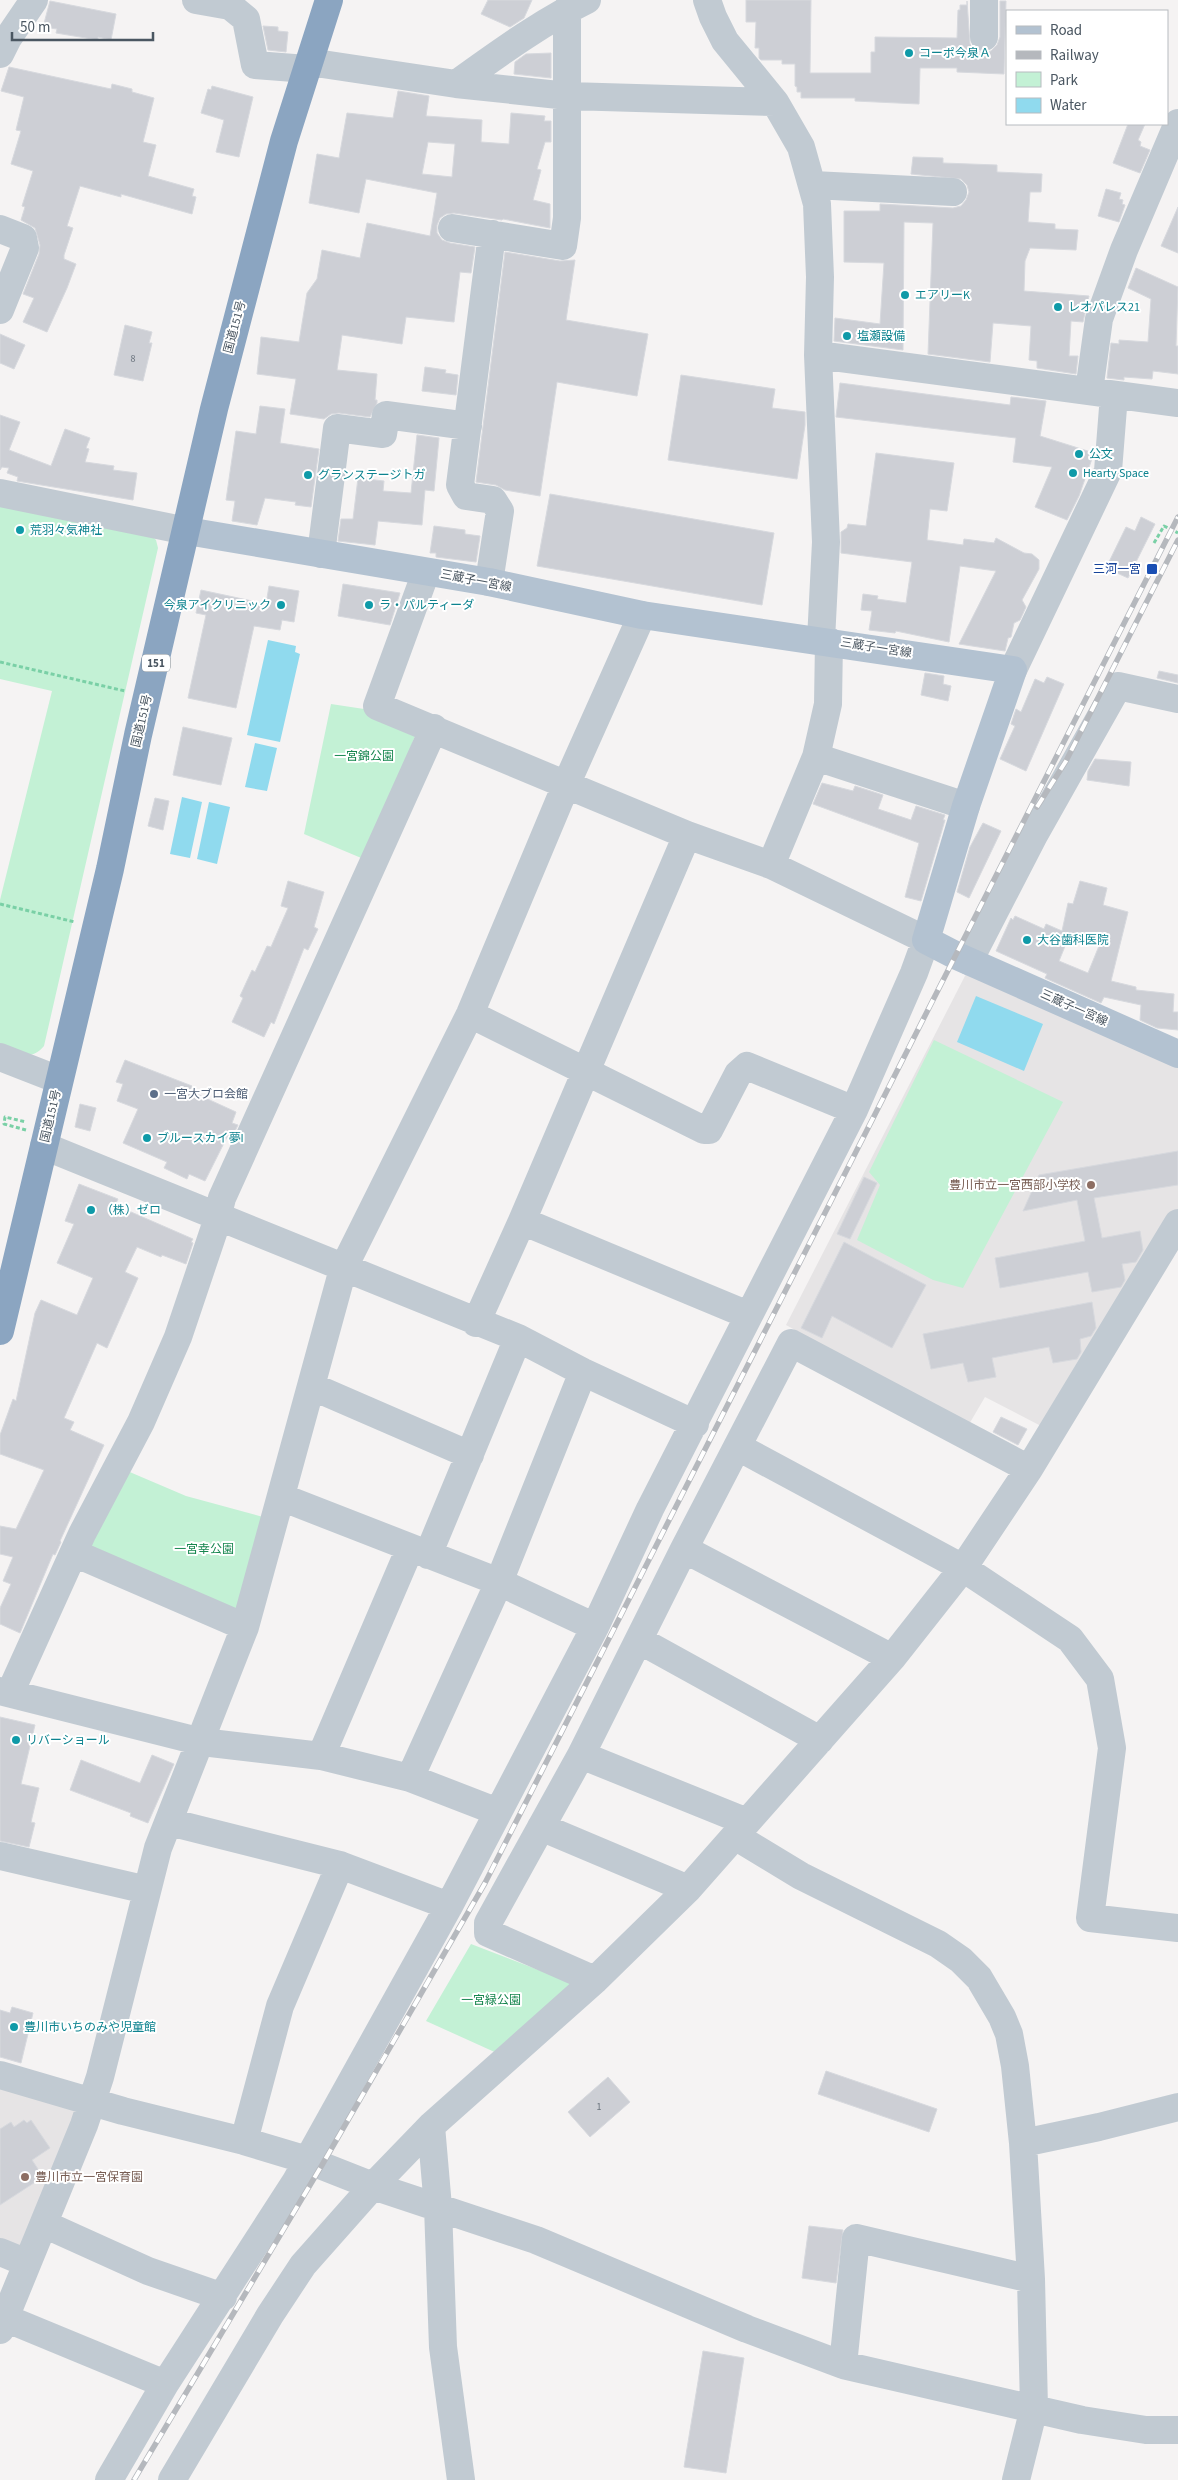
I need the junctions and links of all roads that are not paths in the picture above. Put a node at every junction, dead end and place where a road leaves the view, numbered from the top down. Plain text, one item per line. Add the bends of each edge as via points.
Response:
1 (34, 0) edge
2 (196, 0) edge
3 (329, 0) edge
4 (707, 0) edge
5 (984, 0) edge
6 (577, 5) edge
7 (984, 37) dead end
8 (0, 54) edge
9 (308, 65) junction
10 (456, 84) junction
11 (568, 96) junction
12 (775, 102) junction
13 (1178, 124) edge
14 (813, 185) junction
15 (953, 192) dead end
16 (452, 228) dead end
17 (0, 229) edge
18 (492, 234) junction
19 (0, 310) edge
20 (818, 355) junction
21 (1101, 393) junction
22 (1178, 404) edge
23 (468, 426) junction
24 (0, 493) edge
25 (187, 531) junction
26 (321, 554) junction
27 (426, 572) junction
28 (488, 582) junction
29 (642, 615) junction
30 (825, 640) junction
31 (1013, 670) junction
32 (1178, 699) edge
33 (434, 728) junction
34 (816, 757) junction
35 (566, 784) junction
36 (966, 806) junction
37 (687, 835) junction
38 (771, 865) junction
39 (926, 940) junction
40 (969, 961) junction
41 (470, 1014) junction
42 (1178, 1054) edge
43 (0, 1057) edge
44 (586, 1072) junction
45 (59, 1080) junction
46 (854, 1110) junction
47 (37, 1135) junction
48 (217, 1215) junction
49 (522, 1221) junction
50 (1178, 1223) edge
51 (343, 1268) junction
52 (748, 1315) junction
53 (476, 1322) junction
54 (0, 1330) edge
55 (518, 1338) junction
56 (583, 1372) junction
57 (311, 1386) junction
58 (695, 1424) junction
59 (738, 1447) junction
60 (470, 1455) junction
61 (1029, 1469) junction
62 (280, 1497) junction
63 (684, 1548) junction
64 (419, 1551) junction
65 (74, 1553) junction
66 (964, 1568) junction
67 (499, 1582) junction
68 (245, 1627) junction
69 (595, 1627) junction
70 (639, 1640) junction
71 (892, 1658) junction
72 (5, 1692) edge
73 (820, 1740) junction
74 (202, 1742) junction
75 (581, 1755) junction
76 (321, 1756) junction
77 (410, 1778) junction
78 (498, 1812) junction
79 (169, 1822) junction
80 (541, 1827) junction
81 (741, 1829) junction
82 (0, 1856) edge
83 (340, 1865) junction
84 (688, 1889) junction
85 (147, 1890) junction
86 (449, 1906) junction
87 (1178, 1928) edge
88 (595, 1980) junction
89 (0, 2075) edge
90 (92, 2102) junction
91 (1178, 2107) edge
92 (431, 2126) junction
93 (244, 2141) junction
94 (1022, 2143) junction
95 (307, 2160) junction
96 (373, 2186) junction
97 (438, 2207) junction
98 (44, 2224) junction
99 (0, 2252) edge
100 (27, 2263) junction
101 (1030, 2279) junction
102 (223, 2296) junction
103 (3, 2324) edge
104 (843, 2365) junction
105 (166, 2384) junction
106 (1034, 2408) junction
107 (1178, 2430) edge
108 (109, 2480) edge
109 (172, 2480) edge
110 (461, 2480) edge
111 (1016, 2480) edge

1 - 8 street
2 - 9 street via 230,6 246,19 256,65
3 - 9 highway, 国道151号 / 151
4 - 12 street via 725,41
5 - 7 street
6 - 10 street
6 - 11 street
9 - 10 street
9 - 25 highway, 国道151号 / 151 via 252,261
10 - 11 street
11 - 12 street
11 - 18 street via 564,246
12 - 14 street via 801,147
13 - 21 street via 1124,250 1099,319
14 - 15 street
14 - 20 street via 817,204 820,276
16 - 18 street
17 - 19 street via 23,238 25,248
18 - 23 street
20 - 21 street
20 - 30 street via 826,542
21 - 22 street
21 - 31 street via 1108,472
23 - 26 street via 386,415 383,434 337,428
23 - 28 street via 460,486 466,496 494,500 500,511
24 - 25 street
25 - 26 main road, 三蔵子一宮線
25 - 45 highway, 国道151号 / 151
26 - 27 main road, 三蔵子一宮線
27 - 28 main road, 三蔵子一宮線
27 - 33 street via 377,706
28 - 29 main road, 三蔵子一宮線
29 - 30 main road, 三蔵子一宮線
29 - 35 street
30 - 31 main road, 三蔵子一宮線
30 - 34 street via 828,704
31 - 36 main road
32 - 40 street via 1118,686 1034,835
33 - 35 street
33 - 48 street
34 - 36 street
34 - 38 street
35 - 37 street
35 - 41 street
36 - 39 main road
37 - 38 street
37 - 44 street
38 - 39 street
39 - 40 main road, 三蔵子一宮線
39 - 46 street
40 - 42 main road, 三蔵子一宮線
41 - 44 street
41 - 51 street
43 - 45 street
44 - 46 street via 704,1130 709,1130 738,1074 747,1066
44 - 49 street
45 - 47 highway, 国道151号 / 151
46 - 52 street
47 - 48 street
47 - 54 highway, 国道151号 / 151
48 - 51 street
48 - 65 street via 167,1363 141,1422
49 - 52 street
49 - 53 street
50 - 61 street
51 - 53 street
51 - 57 street
52 - 58 street
53 - 55 street
55 - 56 street
55 - 60 street
56 - 58 street
56 - 67 street
57 - 60 street
57 - 62 street
58 - 69 street
59 - 61 street via 791,1343
59 - 63 street
59 - 66 street
60 - 64 street
61 - 66 street
62 - 64 street
62 - 68 street
63 - 70 street
63 - 71 street
64 - 67 street
64 - 76 street
65 - 68 street
65 - 72 street
66 - 71 street
66 - 87 street via 1070,1638 1100,1679 1112,1748 1090,1918
67 - 69 street
67 - 77 street
68 - 74 street
69 - 78 street
70 - 73 street
70 - 75 street
71 - 73 street
72 - 74 street
73 - 81 street
74 - 76 street
74 - 79 street
75 - 80 street
75 - 81 street
76 - 77 street
77 - 78 street
78 - 86 street
79 - 83 street
79 - 85 street
80 - 84 street
80 - 88 street via 488,1923 488,1933
81 - 84 street
81 - 94 street via 801,1876 938,1944 980,1978 1009,2034
82 - 85 street
83 - 86 street
83 - 93 street via 280,2006
84 - 88 street
85 - 90 street
86 - 95 street
88 - 92 street
89 - 90 street
90 - 93 street
90 - 98 street
91 - 94 street
92 - 96 street
92 - 97 street
93 - 95 street
94 - 101 street
95 - 96 street
95 - 102 street
96 - 97 street
96 - 109 street via 304,2265 270,2315
97 - 104 street via 536,2240 747,2329
97 - 110 street via 443,2347
98 - 100 street
98 - 102 street via 148,2271
99 - 100 street
100 - 103 street
101 - 104 street via 856,2238
101 - 106 street
102 - 105 street
103 - 105 street
104 - 106 street
105 - 108 street
106 - 107 street via 1082,2420 1146,2430
106 - 111 street

